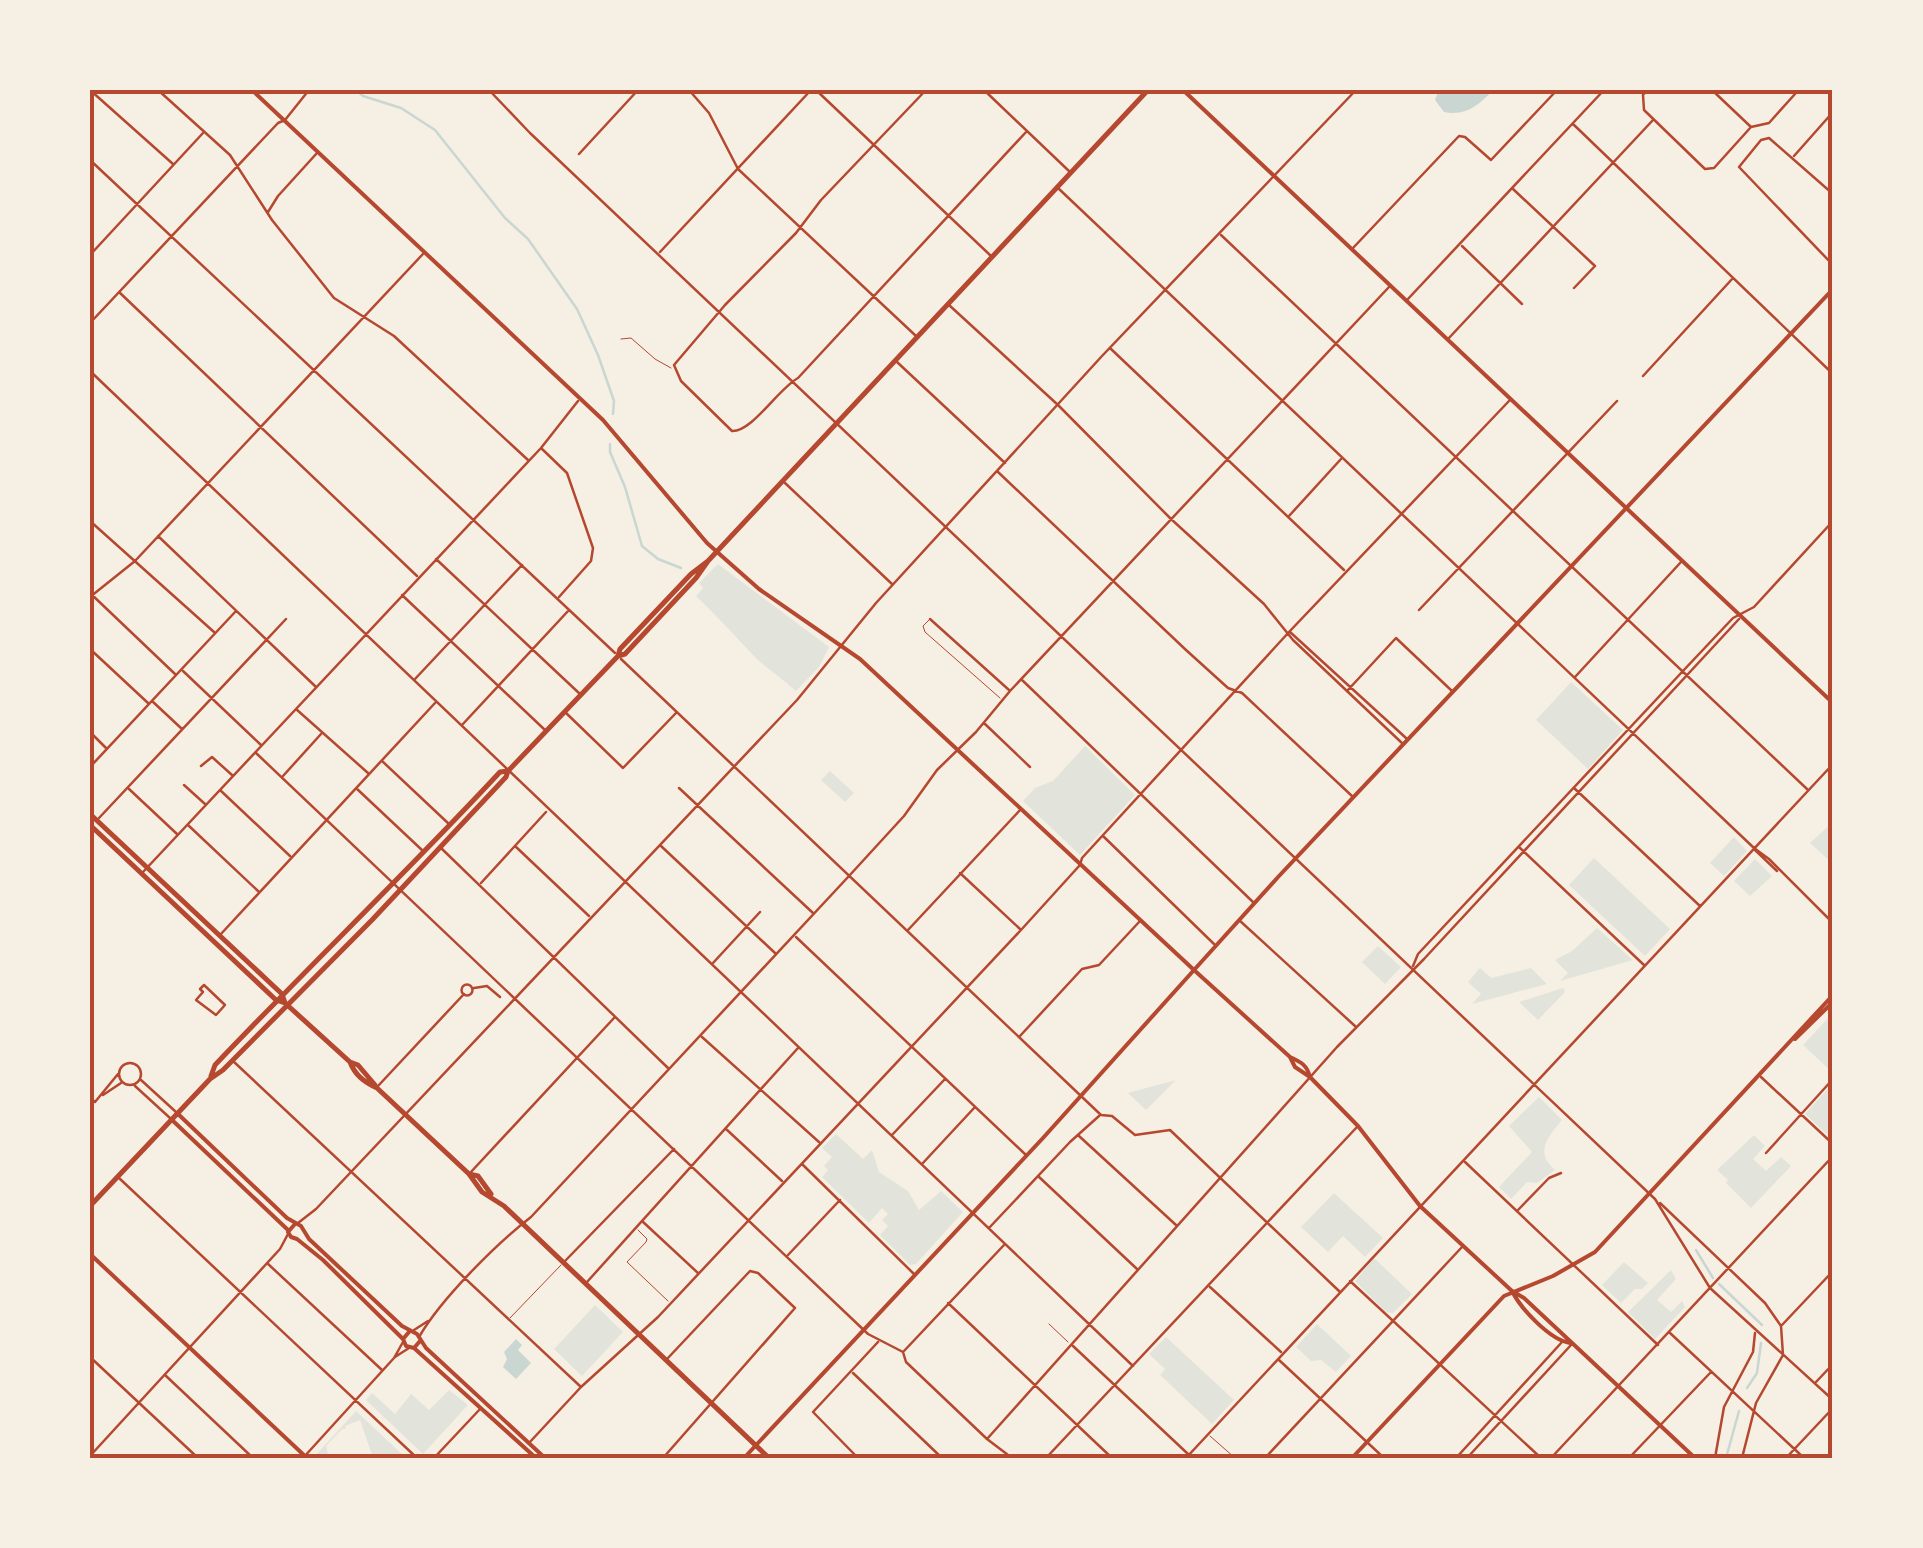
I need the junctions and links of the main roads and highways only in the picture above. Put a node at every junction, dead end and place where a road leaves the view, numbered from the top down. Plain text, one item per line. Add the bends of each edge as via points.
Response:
1 (1148, 90) edge
2 (508, 771) junction
3 (90, 814) edge
4 (90, 825) edge
5 (279, 997) junction
6 (286, 1004) junction
7 (210, 1079) junction
8 (90, 1206) edge
9 (769, 1458) edge

1 - 2 main road via 625,654
2 - 5 main road
2 - 6 main road
3 - 5 main road
4 - 5 main road
5 - 6 main road
5 - 7 main road via 215,1065
6 - 7 main road
6 - 9 main road via 371,1077 472,1182
7 - 8 main road

